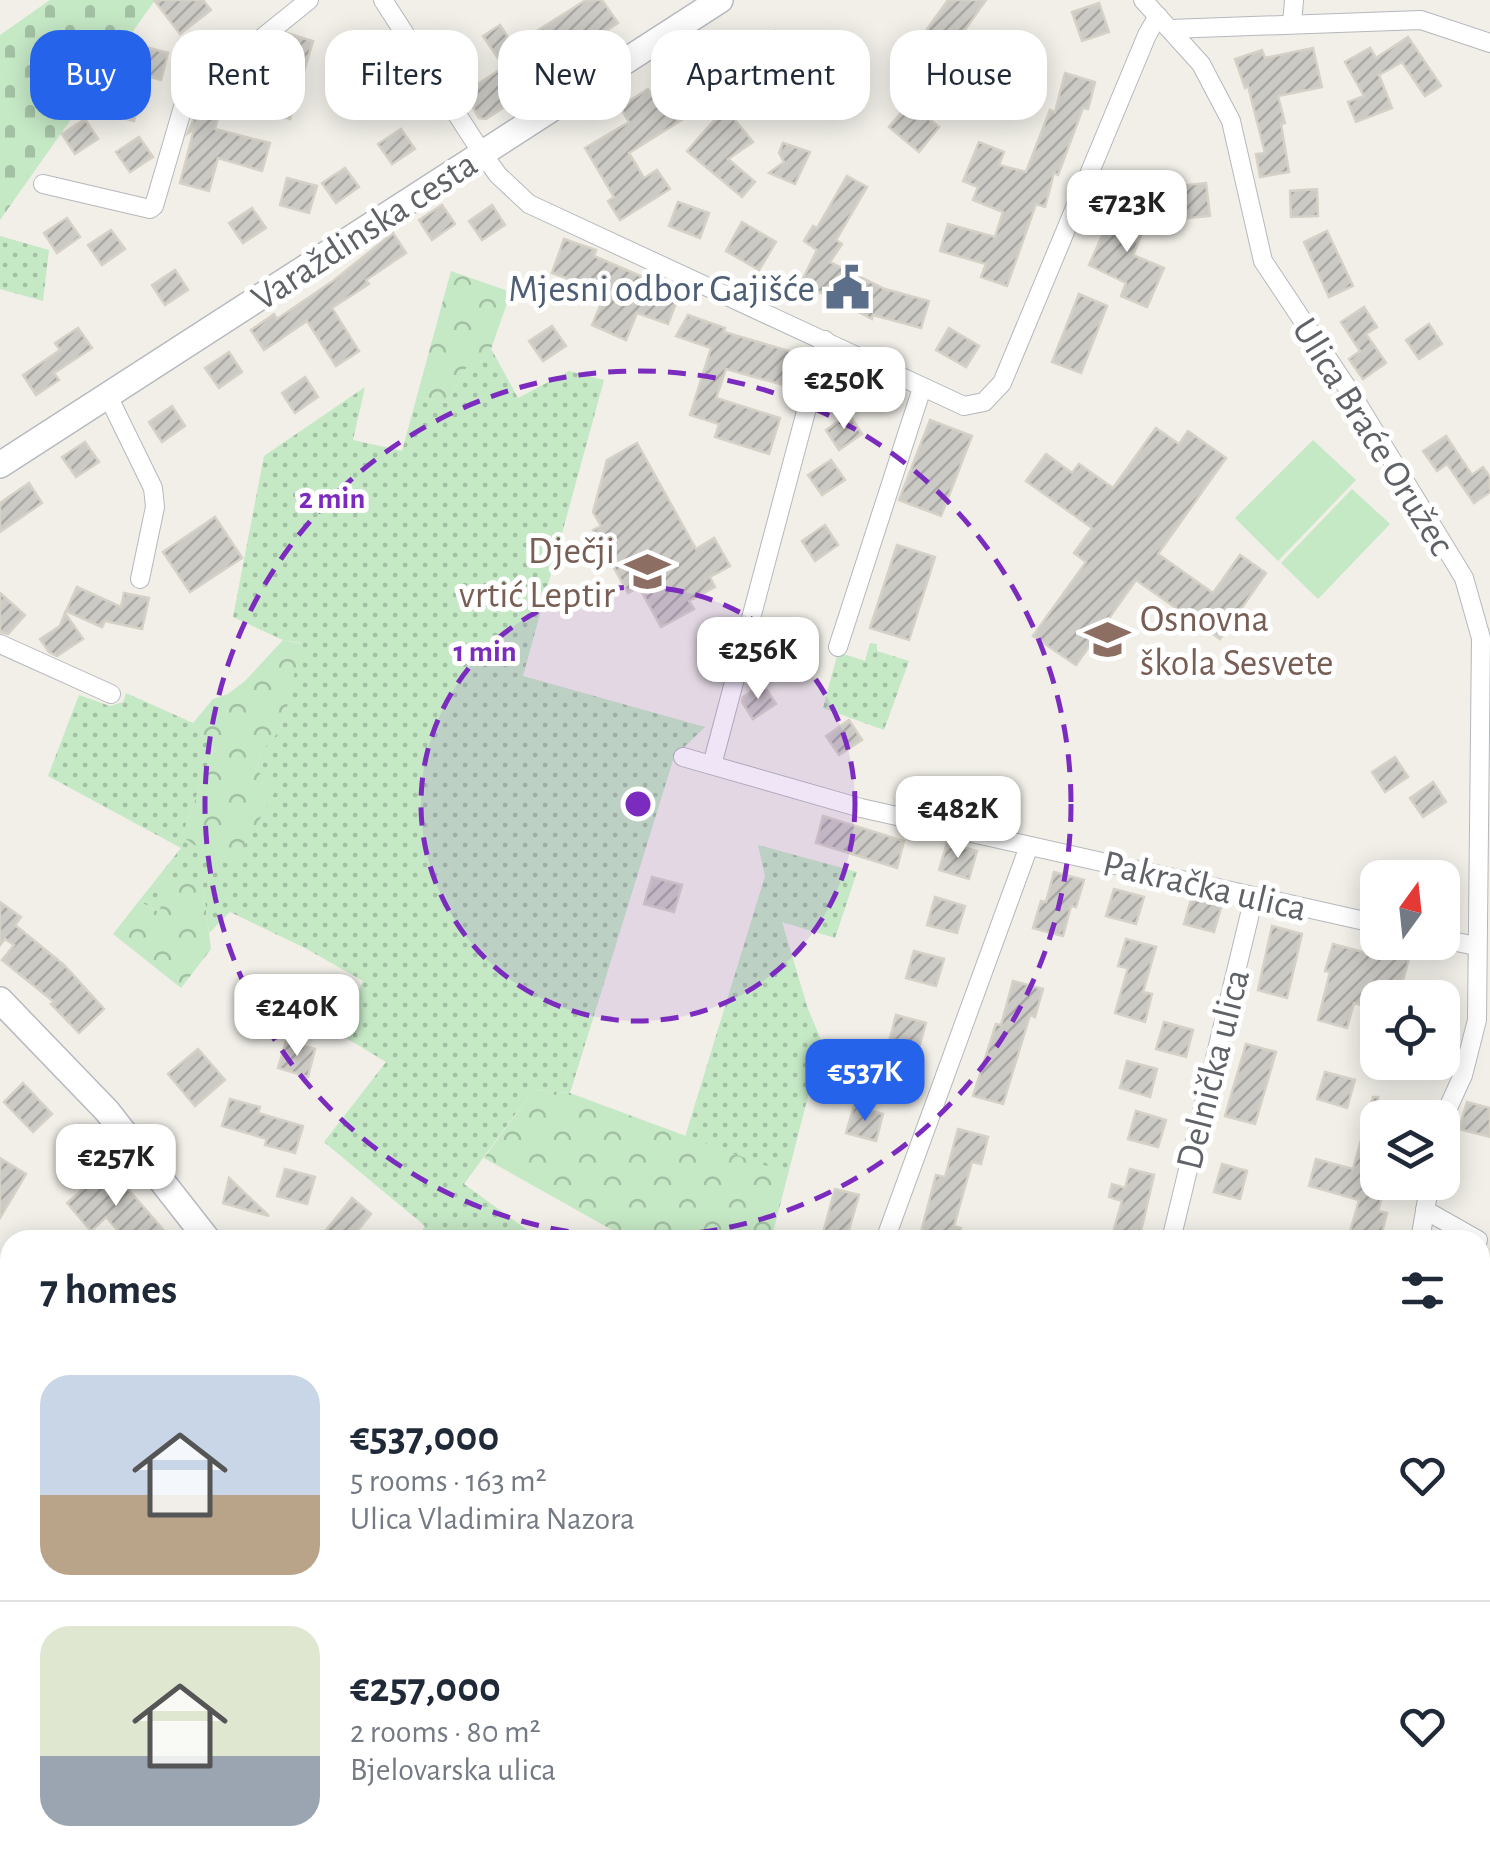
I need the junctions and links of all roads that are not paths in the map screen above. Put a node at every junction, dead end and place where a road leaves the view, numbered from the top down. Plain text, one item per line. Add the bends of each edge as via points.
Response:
1 (310, 0) edge
2 (383, 0) edge
3 (720, 0) edge
4 (1142, 0) edge
5 (1294, 0) edge
6 (1164, 23) junction
7 (1292, 23) junction
8 (1490, 43) edge
9 (482, 154) junction
10 (43, 184) dead end
11 (825, 340) junction
12 (922, 388) junction
13 (108, 396) junction
14 (0, 466) edge
15 (140, 579) dead end
16 (1486, 641) edge
17 (0, 644) edge
18 (838, 646) dead end
19 (111, 694) dead end
20 (683, 758) dead end
21 (712, 766) junction
22 (1485, 803) edge
23 (1029, 846) junction
24 (1254, 897) junction
25 (1360, 920) edge
26 (1460, 943) edge
27 (1476, 946) junction
28 (0, 1000) edge
29 (1452, 1100) edge
30 (1427, 1200) edge
31 (1425, 1210) junction
32 (200, 1230) edge
33 (890, 1230) edge
34 (1173, 1230) edge
35 (1422, 1230) edge
36 (1461, 1230) edge

1 - 10 street via 190,96 154,206 146,210
2 - 9 street
3 - 9 main road, Varaždinska cesta
4 - 6 street, Ulica Braće Oružec
5 - 7 street
6 - 7 street
6 - 12 street via 1145,40 1002,383 993,396 970,406
6 - 16 street, Ulica Braće Oružec via 1201,64 1231,121 1263,261 1464,578
7 - 8 street via 1422,20
9 - 11 street via 528,204
9 - 13 main road, Varaždinska cesta
11 - 12 street
11 - 21 street
12 - 18 street
13 - 14 main road, Varaždinska cesta
13 - 15 street via 153,488
16 - 22 street, Ulica Braće Oružec
17 - 19 street
20 - 21 street, Pakračka ulica
21 - 23 street, Pakračka ulica
22 - 27 street, Ulica Braće Oružec
23 - 24 street, Pakračka ulica
23 - 33 street
24 - 25 street, Pakračka ulica
24 - 34 street, Delnička ulica
26 - 27 street
27 - 29 street, Ulica Braće Oružec via 1477,1020
28 - 32 main road via 107,1111
30 - 31 street
31 - 35 street
31 - 36 street

